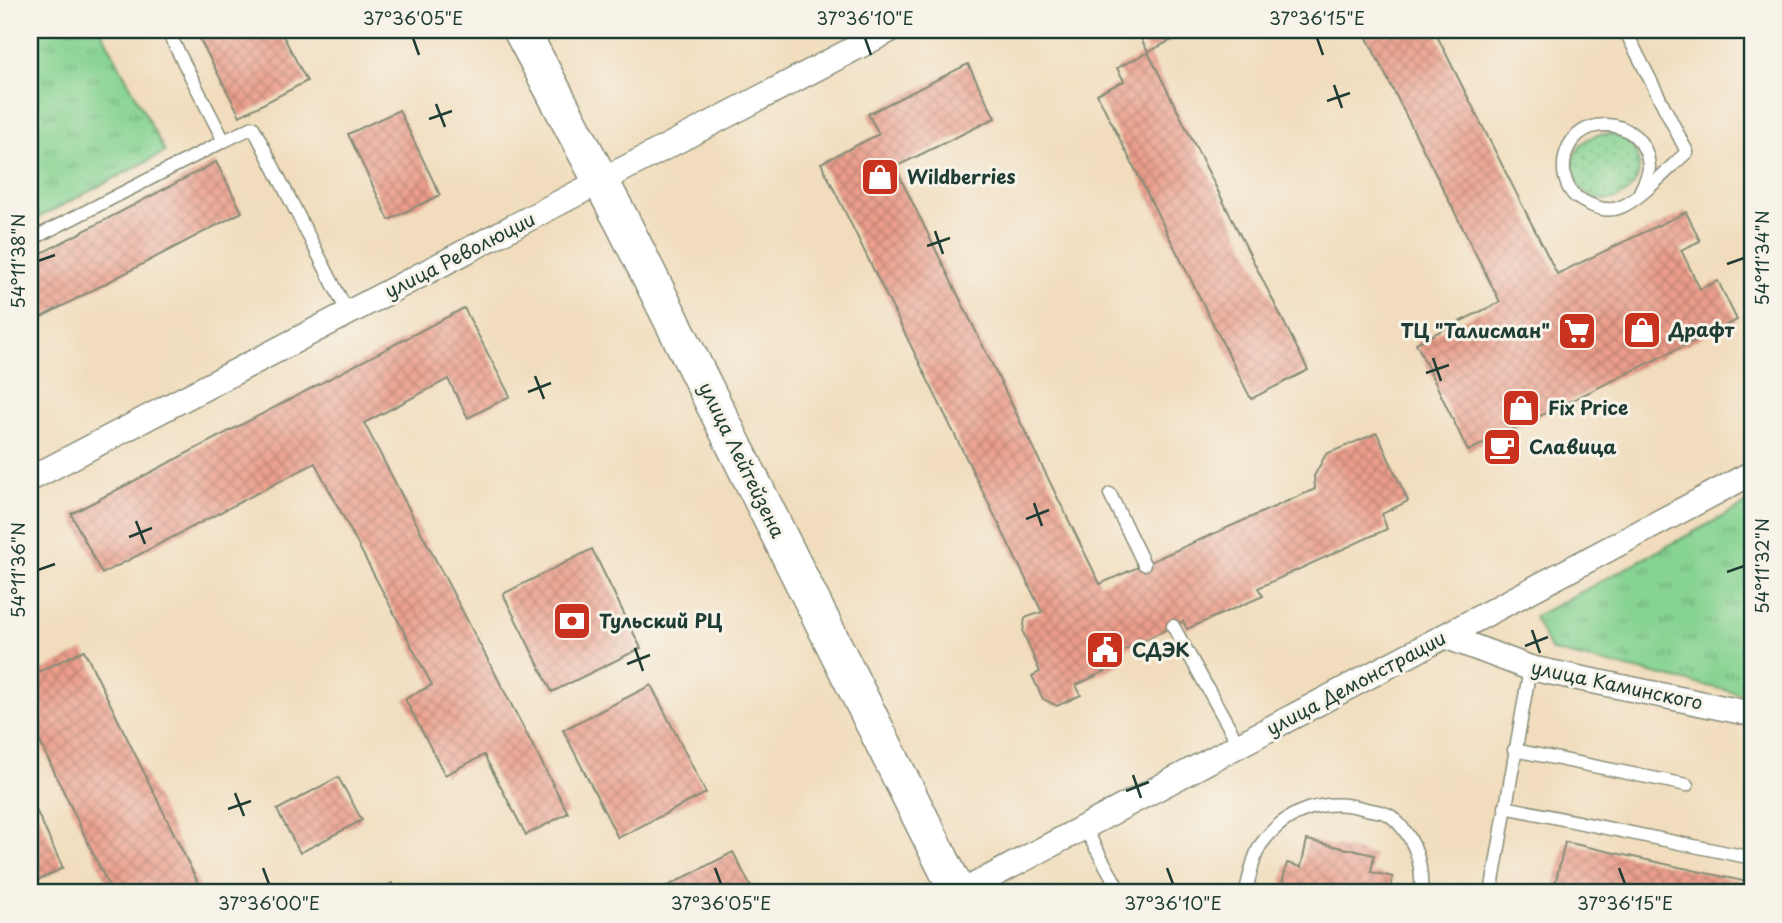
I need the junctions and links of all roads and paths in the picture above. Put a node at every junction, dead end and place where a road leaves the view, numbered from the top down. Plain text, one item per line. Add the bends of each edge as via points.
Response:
1 (167, 30) edge
2 (521, 30) edge
3 (890, 30) edge
4 (1626, 30) edge
5 (224, 141) junction
6 (601, 182) junction
7 (1640, 192) junction
8 (30, 240) edge
9 (348, 313) junction
10 (1752, 473) edge
11 (30, 479) edge
12 (1110, 494) dead end
13 (1144, 565) dead end
14 (1173, 626) dead end
15 (1445, 636) junction
16 (1530, 667) junction
17 (1752, 714) edge
18 (1240, 745) junction
19 (1514, 750) junction
20 (1687, 785) dead end
21 (1505, 807) junction
22 (1084, 827) junction
23 (1752, 858) edge
24 (959, 893) edge
25 (1121, 893) edge
26 (1245, 893) edge
27 (1422, 893) edge
28 (1491, 893) edge

1 - 5 lane
2 - 6 street, улица Лейтейзена
3 - 6 street, улица Революции
4 - 7 lane via 1687,152
5 - 8 lane
5 - 9 lane via 253,127
6 - 9 street, улица Революции
6 - 24 street, улица Лейтейзена
7 - 7 lane via 1649,169 1644,145 1626,128 1615,125 1602,123 1579,131 1565,151 1563,176 1575,197 1596,209 1621,207
9 - 11 street, улица Революции
10 - 15 street, улица Демонстрации
12 - 13 lane
14 - 18 lane
15 - 16 street, улица Каминского
15 - 18 street, улица Демонстрации
16 - 17 street, улица Каминского
16 - 19 lane
18 - 22 street, улица Демонстрации
19 - 20 lane
19 - 21 lane
21 - 23 lane
21 - 28 lane
22 - 24 street, улица Демонстрации
22 - 25 lane
26 - 27 lane via 1261,844 1290,816 1321,804 1350,803 1389,814 1405,832 1419,854

